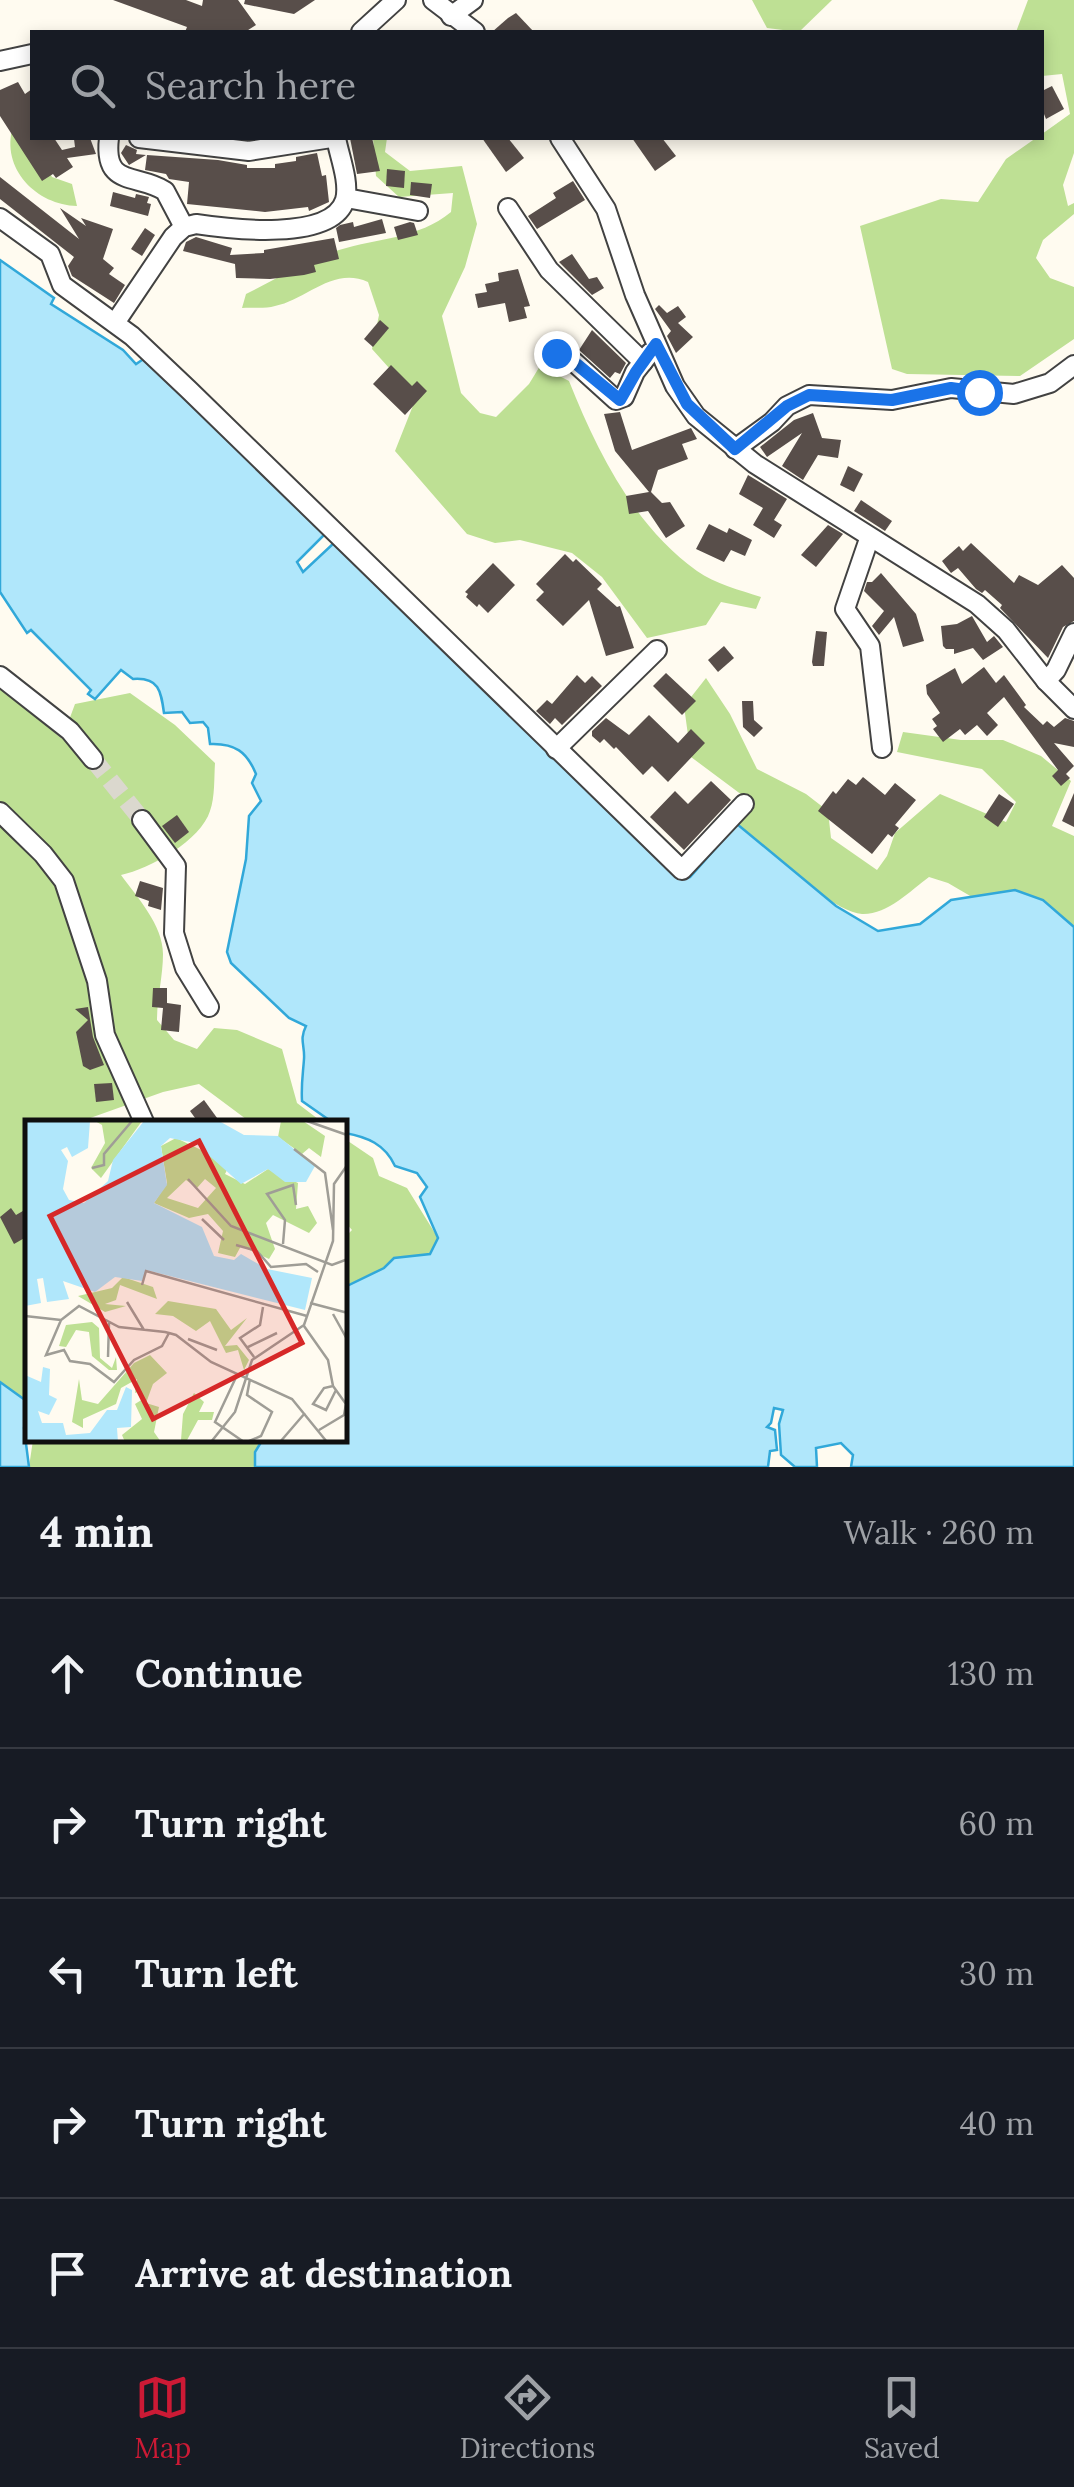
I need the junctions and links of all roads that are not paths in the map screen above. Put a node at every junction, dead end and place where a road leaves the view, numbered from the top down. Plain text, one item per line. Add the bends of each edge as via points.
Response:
1 (396, 0) edge
2 (433, 0) edge
3 (473, 0) edge
4 (450, 16) junction
5 (362, 30) edge
6 (473, 30) edge
7 (30, 54) edge
8 (0, 61) edge
9 (109, 140) edge
10 (155, 140) edge
11 (321, 140) edge
12 (333, 140) edge
13 (561, 140) edge
14 (346, 198) junction
15 (508, 208) dead end
16 (418, 211) dead end
17 (0, 218) edge
18 (184, 227) junction
19 (115, 323) junction
20 (656, 344) junction
21 (556, 353) dead end
22 (643, 362) junction
23 (1074, 365) edge
24 (735, 449) junction
25 (869, 539) junction
26 (1074, 633) edge
27 (657, 650) dead end
28 (0, 676) edge
29 (1046, 682) junction
30 (1074, 709) edge
31 (882, 748) dead end
32 (556, 749) junction
33 (93, 759) tunnel mouth
34 (744, 804) dead end
35 (0, 812) edge
36 (142, 820) tunnel mouth
37 (209, 1008) dead end
38 (143, 1120) edge

1 - 5 street
2 - 4 street
3 - 4 street
4 - 6 street
7 - 8 street
9 - 18 street via 115,171 165,191
10 - 11 street via 249,152
12 - 14 street
13 - 20 street via 606,210
14 - 16 street
14 - 18 street via 330,218 281,229
15 - 22 street via 549,270
17 - 19 street via 50,254 62,285
18 - 19 street
19 - 32 street
20 - 22 street
20 - 24 street via 687,404
21 - 22 street via 616,400
23 - 24 street via 1050,383 1014,394 951,388 892,400 801,397
24 - 25 street
25 - 29 street via 977,604
25 - 31 street via 845,609 870,646
26 - 29 street
27 - 32 street
28 - 33 street via 70,730
29 - 30 street
32 - 34 street via 682,870
35 - 38 street via 64,881 97,981 105,1035
36 - 37 street via 176,866 174,934 184,968

